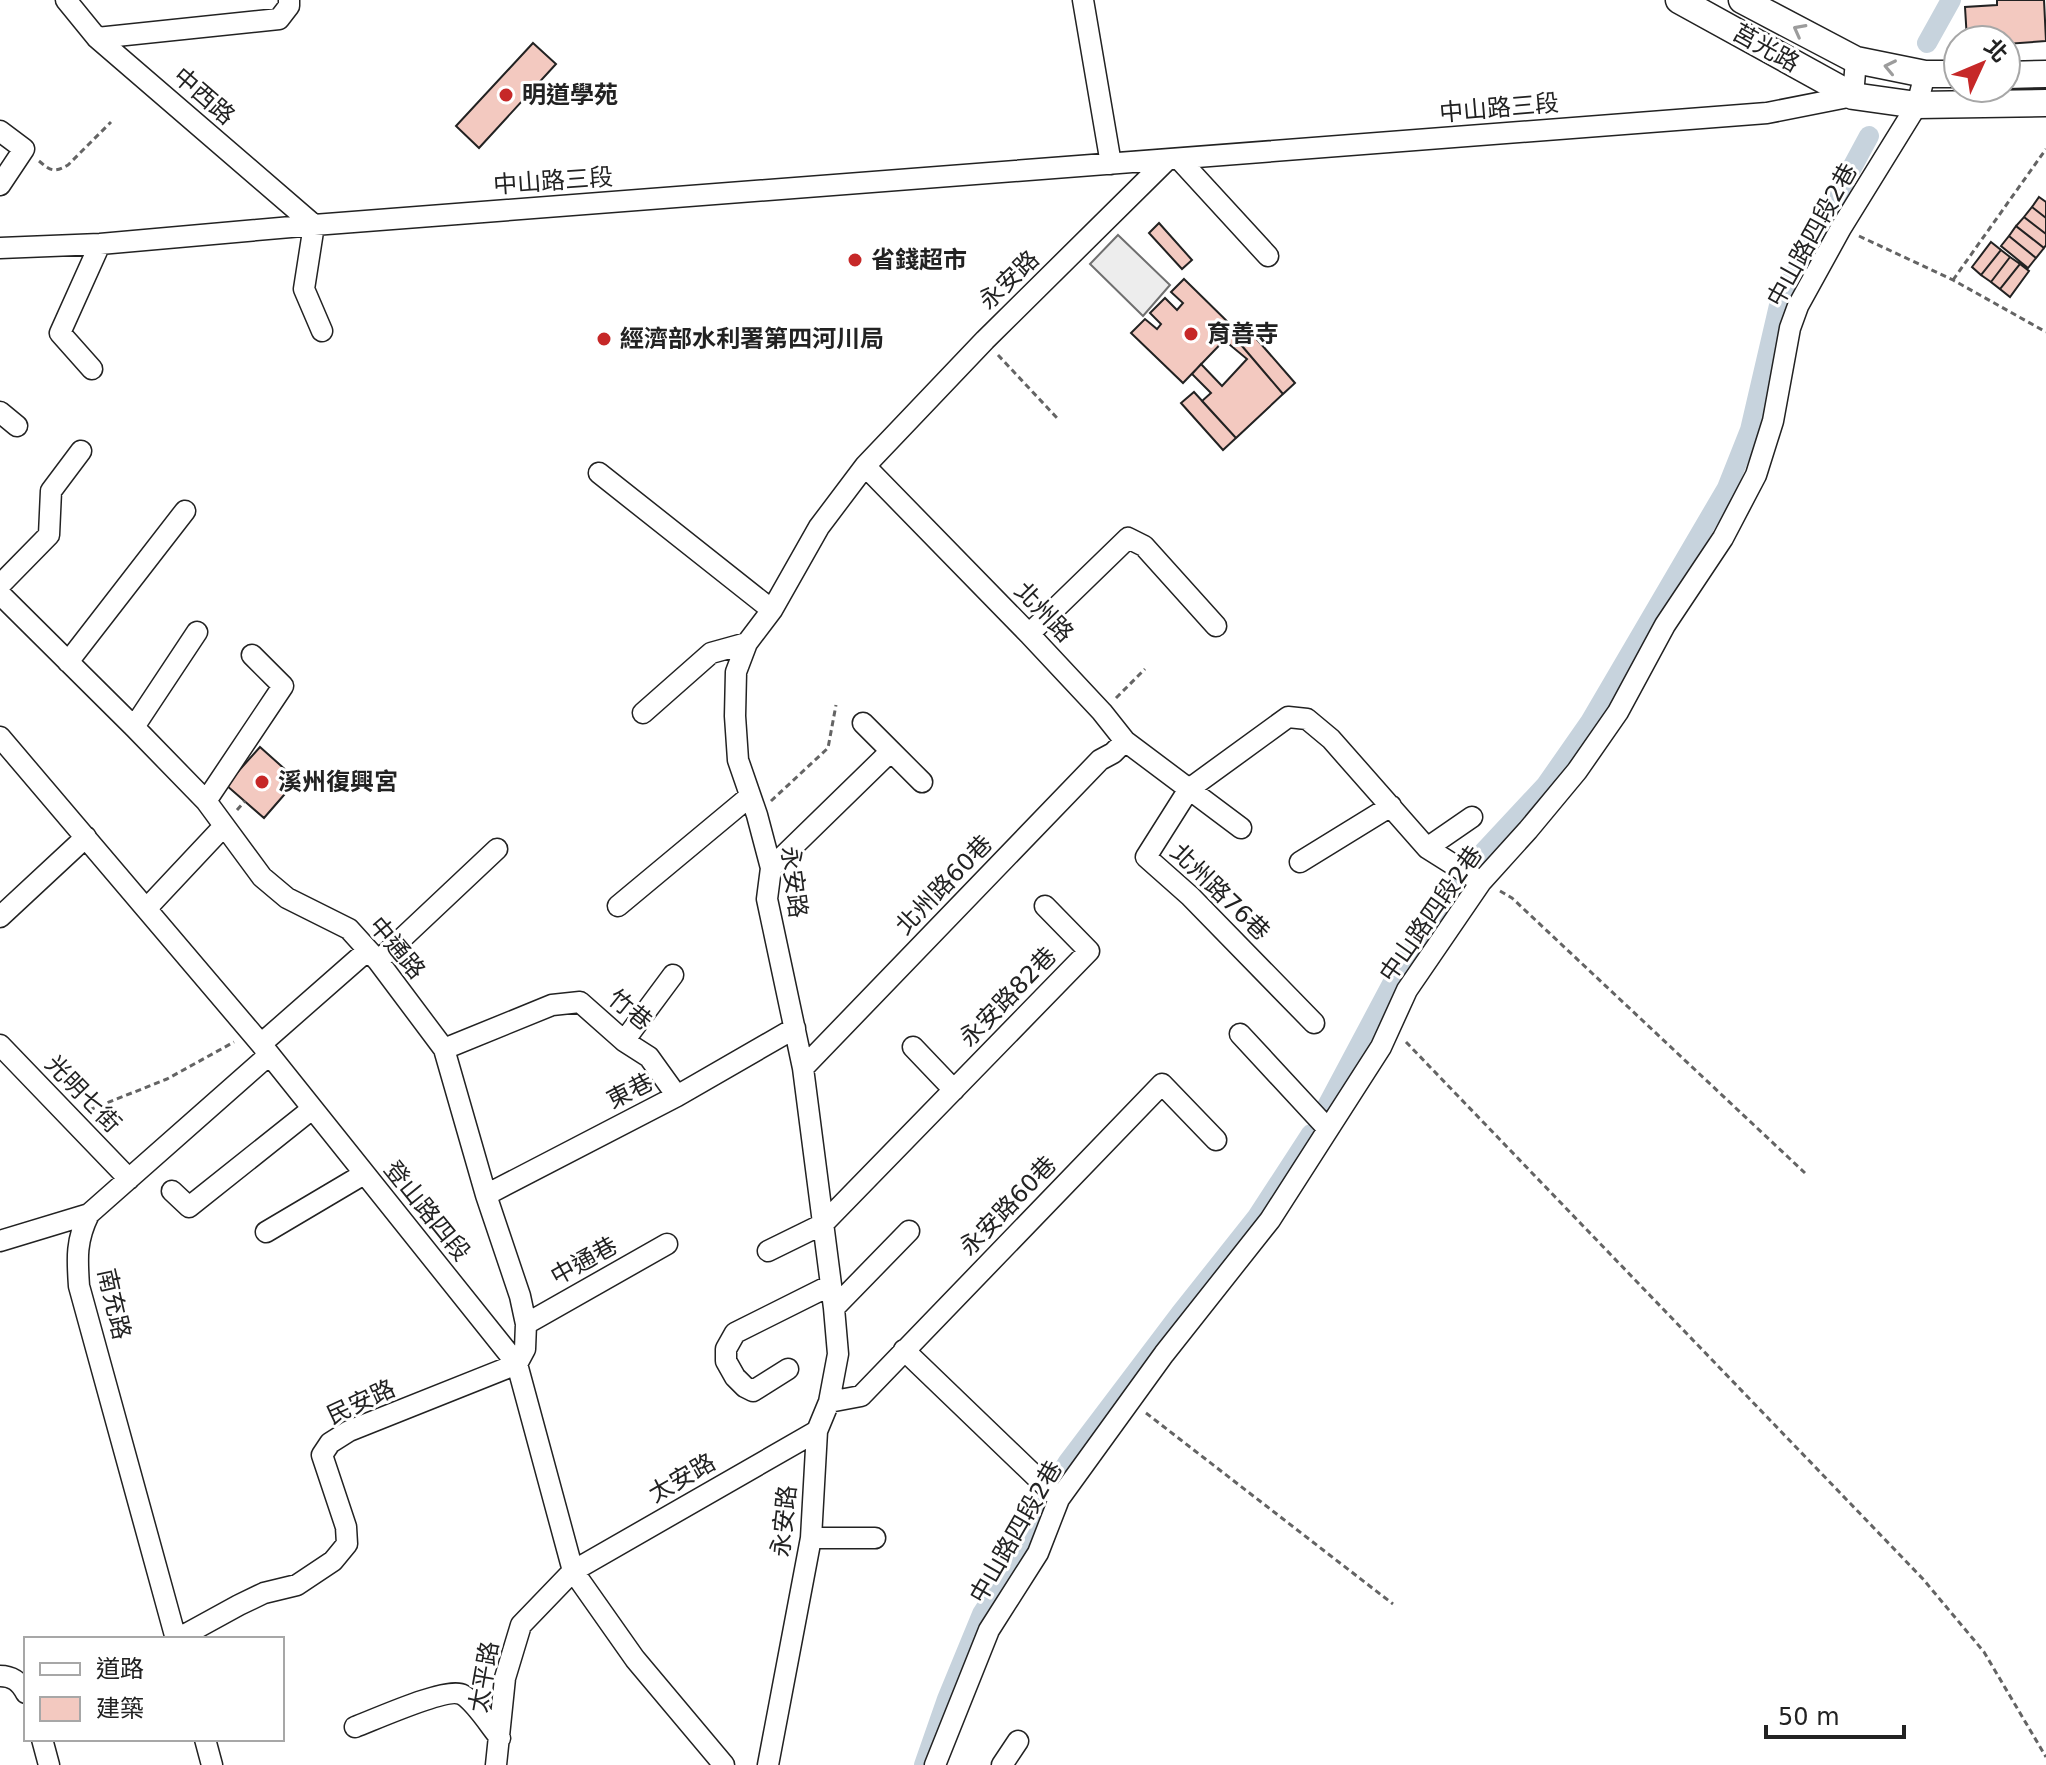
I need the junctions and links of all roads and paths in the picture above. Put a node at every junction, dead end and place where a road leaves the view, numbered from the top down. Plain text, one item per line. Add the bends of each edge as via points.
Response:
1 (66, 0) edge
2 (289, 0) edge
3 (1083, 0) edge
4 (1679, 0) edge
5 (1742, 0) edge
6 (97, 38) junction
7 (1856, 60) junction
8 (1925, 74) junction
9 (1942, 74) edge
10 (2046, 74) edge
11 (2022, 75) edge
12 (1853, 96) junction
13 (2046, 103) edge
14 (1917, 105) junction
15 (111, 122) dead end
16 (0, 131) edge
17 (24, 149) junction
18 (2046, 149) edge
19 (1173, 159) junction
20 (1111, 164) junction
21 (0, 185) edge
22 (314, 225) junction
23 (1841, 228) junction
24 (100, 244) junction
25 (0, 248) edge
26 (1268, 256) dead end
27 (1953, 280) junction
28 (322, 331) dead end
29 (2046, 332) edge
30 (985, 340) junction
31 (92, 369) dead end
32 (0, 412) edge
33 (1058, 419) dead end
34 (17, 426) dead end
35 (81, 451) dead end
36 (865, 466) junction
37 (599, 473) dead end
38 (185, 511) dead end
39 (0, 585) edge
40 (0, 594) edge
41 (772, 610) junction
42 (1216, 626) dead end
43 (197, 632) dead end
44 (1029, 634) junction
45 (747, 643) junction
46 (252, 655) dead end
47 (68, 662) junction
48 (1145, 669) dead end
49 (836, 705) dead end
50 (1102, 712) junction
51 (643, 713) dead end
52 (863, 723) dead end
53 (134, 727) junction
54 (1125, 741) junction
55 (4, 751) edge
56 (891, 751) junction
57 (922, 782) dead end
58 (1189, 789) junction
59 (206, 801) junction
60 (245, 801) dead end
61 (753, 806) junction
62 (1391, 806) junction
63 (1472, 817) dead end
64 (230, 819) junction
65 (1241, 828) dead end
66 (86, 837) junction
67 (1427, 848) junction
68 (497, 849) dead end
69 (1300, 862) dead end
70 (771, 868) junction
71 (1481, 882) junction
72 (618, 906) dead end
73 (1045, 906) dead end
74 (147, 908) junction
75 (0, 917) edge
76 (373, 955) junction
77 (673, 975) dead end
78 (1314, 1023) dead end
79 (1390, 1024) junction
80 (795, 1028) junction
81 (1240, 1034) dead end
82 (624, 1041) junction
83 (260, 1044) junction
84 (0, 1045) edge
85 (913, 1047) dead end
86 (444, 1049) junction
87 (803, 1068) junction
88 (954, 1090) junction
89 (677, 1096) junction
90 (312, 1109) junction
91 (71, 1117) junction
92 (1328, 1129) junction
93 (1216, 1140) dead end
94 (1805, 1173) dead end
95 (364, 1174) junction
96 (129, 1179) junction
97 (172, 1191) dead end
98 (486, 1195) junction
99 (89, 1214) junction
100 (823, 1224) junction
101 (909, 1231) dead end
102 (266, 1232) dead end
103 (0, 1241) edge
104 (667, 1244) dead end
105 (768, 1251) dead end
106 (831, 1285) junction
107 (834, 1308) junction
108 (526, 1324) junction
109 (904, 1350) junction
110 (517, 1364) junction
111 (788, 1369) dead end
112 (1130, 1401) junction
113 (829, 1402) junction
114 (817, 1431) junction
115 (1059, 1499) junction
116 (811, 1538) junction
117 (875, 1538) dead end
118 (573, 1571) junction
119 (1393, 1604) dead end
120 (176, 1637) edge
121 (181, 1637) edge
122 (0, 1676) edge
123 (24, 1690) edge
124 (355, 1727) dead end
125 (500, 1738) junction
126 (43, 1741) edge
127 (206, 1741) edge
128 (1018, 1741) dead end
129 (2046, 1757) edge
130 (49, 1765) edge
131 (212, 1765) edge
132 (496, 1765) edge
133 (724, 1765) edge
134 (768, 1765) edge
135 (935, 1765) edge
136 (1002, 1765) edge

1 - 6 street, 中西路
2 - 6 street via 279,19
3 - 20 street
4 - 12 main road, 莒光路
7 -> 5 main road, 莒光路
6 - 22 street, 中西路
8 -> 7 main road, 莒光路
7 - 12 street
8 - 9 main road, 莒光路
8 - 14 street, 中山路四段2巷
10 - 11 main road
12 - 14 main road
12 - 19 street, 中山路三段 via 1767,113
13 - 14 main road
14 - 23 street, 中山路四段2巷
15 - 17 path via 60,170 50,170
16 - 17 street
17 - 21 street
18 - 27 path
19 - 20 street, 中山路三段
19 - 26 street
19 - 30 street, 永安路 via 1100,241
20 - 22 street, 中山路三段
22 - 24 street, 中山路三段
22 - 28 street via 304,289
23 - 27 path
23 - 71 street, 中山路四段2巷 via 1794,317 1765,448 1723,538 1577,771
24 - 25 street, 中山路三段
24 - 31 street via 60,333
27 - 29 path
30 - 33 path
30 - 36 street, 永安路
32 - 34 street
35 - 39 street via 51,491 49,535
36 - 41 street, 永安路 via 819,527
36 - 44 street, 北州路
37 - 41 street
38 - 47 street
40 - 47 street, 中通路
41 - 45 street, 永安路
42 - 44 street via 1144,546 1128,538
43 - 53 street
44 - 50 street, 北州路
45 - 51 street via 711,653
45 - 61 street, 永安路 via 736,672 735,716 738,760
46 - 59 street via 283,686
47 - 53 street, 中通路
48 - 50 path
49 - 61 path via 828,748
50 - 54 street, 北州路
52 - 56 street
53 - 59 street, 中通路
54 - 58 street, 北州路
54 - 87 street, 北州路60巷 via 1100,760
55 - 66 street, 登山路四段
56 - 57 street
56 - 70 street
58 - 62 street via 1288,717 1307,719 1331,739
58 - 65 street, 北州路
58 - 78 street, 北州路76巷 via 1146,857
59 - 64 street, 中通路
60 - 64 path
61 - 70 street, 永安路
61 - 72 street
62 - 67 street
62 - 69 street
63 - 67 street
64 - 74 street
64 - 76 street, 中通路 via 262,877 287,898 349,929
66 - 74 street, 登山路四段
66 - 75 street
67 - 71 street
68 - 76 street
70 - 80 street, 永安路 via 767,899
71 - 79 street, 中山路四段2巷 via 1407,990
71 - 94 path via 1512,898
73 - 88 street, 永安路82巷 via 1089,951
74 - 83 street, 登山路四段
76 - 83 street
76 - 86 street, 中通路
77 - 82 street
79 - 92 street, 中山路四段2巷
79 - 129 path via 1923,1579 1984,1652
80 - 87 street, 永安路
80 - 89 street, 東巷
81 - 92 street
82 - 86 street, 竹巷 via 580,1002 552,1005
82 - 89 street, 竹巷 via 649,1057
83 - 90 street, 登山路四段
83 - 91 path
83 - 96 street
84 - 91 street, 光明七街
85 - 88 street
86 - 98 street, 中通路
87 - 100 street, 永安路
88 - 100 street, 永安路82巷
89 - 98 street, 東巷
90 - 95 street, 登山路四段
90 - 97 street via 189,1207
91 - 96 street, 光明七街
92 - 112 street, 中山路四段2巷 via 1270,1220
93 - 109 street, 永安路60巷 via 1162,1084
95 - 102 street
95 - 110 street, 登山路四段
96 - 99 street
98 - 108 street, 中通路
99 - 103 street
99 - 120 street, 南充路 via 76,1254 79,1286
100 - 105 street, 永安路82巷
100 - 106 street, 永安路
101 - 107 street
104 - 108 street, 中通巷
106 - 107 street, 永安路
106 - 111 street via 735,1333 726,1349 735,1377 753,1391
107 - 113 street, 永安路 via 838,1354
108 - 110 street, 中通路 via 525,1349
109 - 113 street, 永安路60巷 via 861,1396
109 - 115 street
110 - 118 street, 登山路四段
110 - 121 street, 民安路 via 330,1443 322,1455 347,1544 333,1561 297,1585 264,1593
112 - 115 street, 中山路四段2巷
112 - 119 path
113 - 114 street, 永安路
114 - 116 street, 永安路
114 - 118 street, 太安路
115 - 135 street, 中山路四段2巷 via 1038,1553 989,1630
116 - 117 street
116 - 134 street, 永安路
118 - 125 street, 太平路 via 521,1625 505,1678
118 - 133 street, 登山路四段 via 635,1659
122 - 123 street via 9,1676
124 - 125 street via 458,1692
125 - 132 street, 太平路
126 - 130 street
127 - 131 street
128 - 136 street

